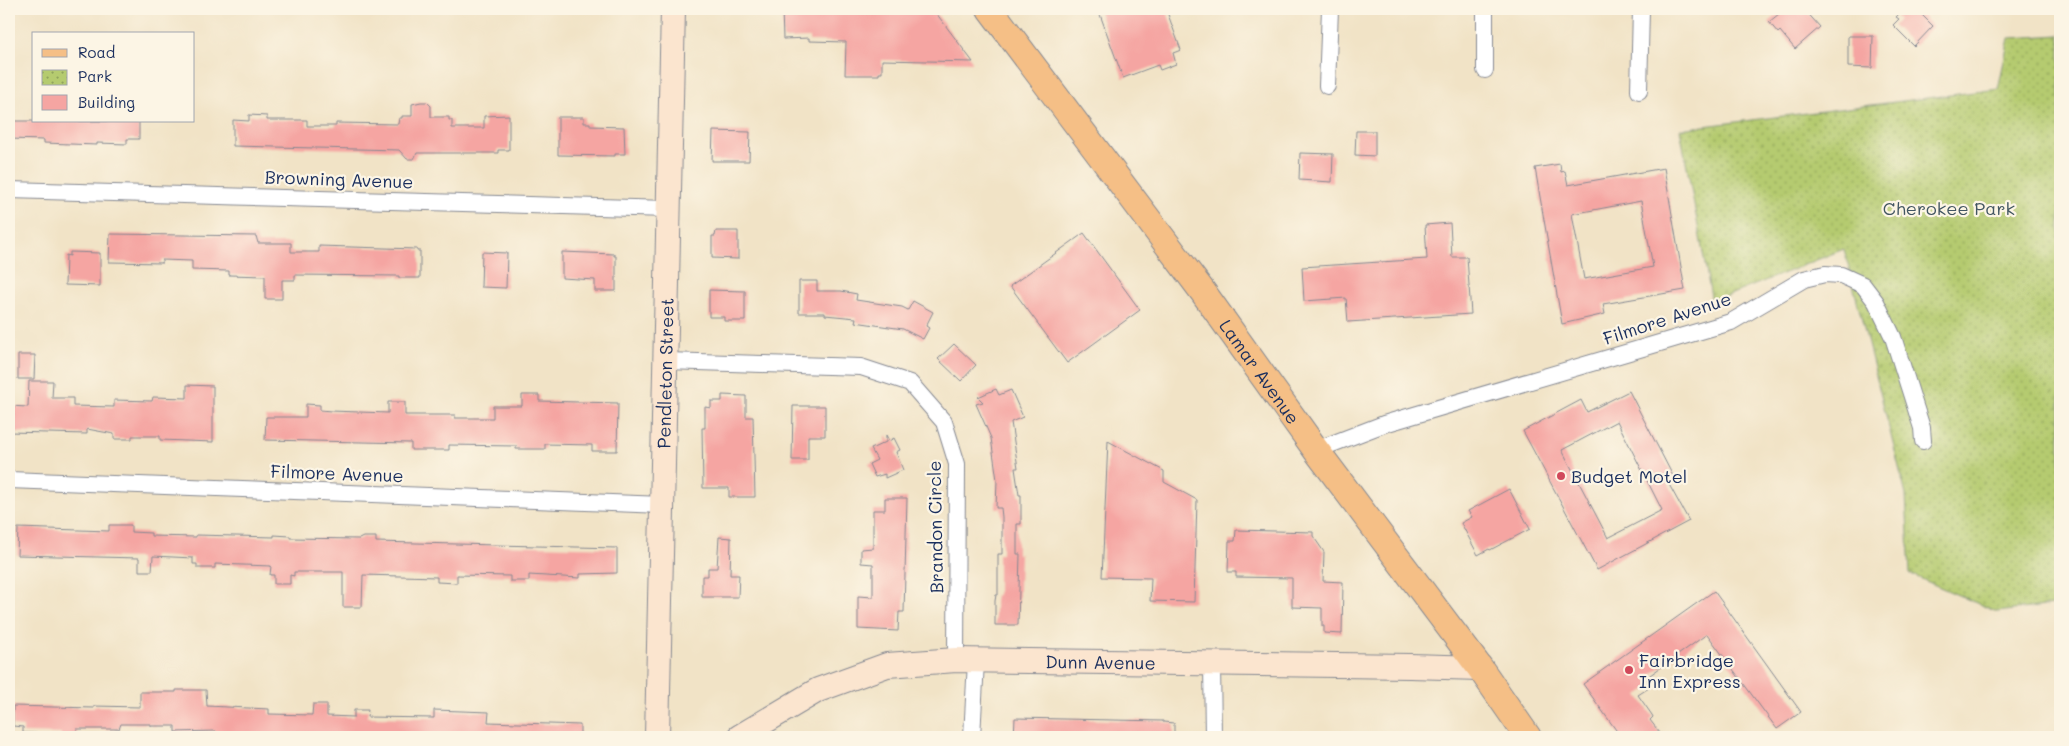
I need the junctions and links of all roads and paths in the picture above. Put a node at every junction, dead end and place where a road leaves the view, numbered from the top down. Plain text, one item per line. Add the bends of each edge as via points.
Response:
1 (672, 9) edge
2 (990, 9) edge
3 (1330, 9) edge
4 (1485, 9) edge
5 (1642, 9) edge
6 (1485, 70) dead end
7 (1327, 86) dead end
8 (1639, 91) dead end
9 (9, 190) edge
10 (668, 208) junction
11 (666, 361) junction
12 (1923, 441) dead end
13 (1316, 450) junction
14 (9, 480) edge
15 (663, 505) junction
16 (966, 661) junction
17 (1212, 663) junction
18 (1480, 668) junction
19 (657, 737) edge
20 (739, 737) edge
21 (972, 737) edge
22 (1213, 737) edge
23 (1528, 737) edge

1 - 10 street, Pendleton Street
2 - 13 main road, Lamar Avenue via 1204,292
3 - 7 street
4 - 6 street
5 - 8 street
9 - 10 street, Browning Avenue
10 - 11 street, Pendleton Street
11 - 15 street, Pendleton Street
11 - 16 street, Brandon Circle via 861,367 910,383 944,422 958,464
12 - 13 street, Filmore Avenue via 1922,428 1893,337 1876,302 1863,285 1826,274 1804,279 1731,322 1384,424
13 - 18 main road, Lamar Avenue
14 - 15 street, Filmore Avenue
15 - 19 street, Pendleton Street
16 - 17 street, Dunn Avenue
16 - 20 street, Dunn Avenue via 887,665 818,690
16 - 21 street, Brandon Circle
17 - 18 street, Dunn Avenue
17 - 22 street
18 - 23 main road, Lamar Avenue

